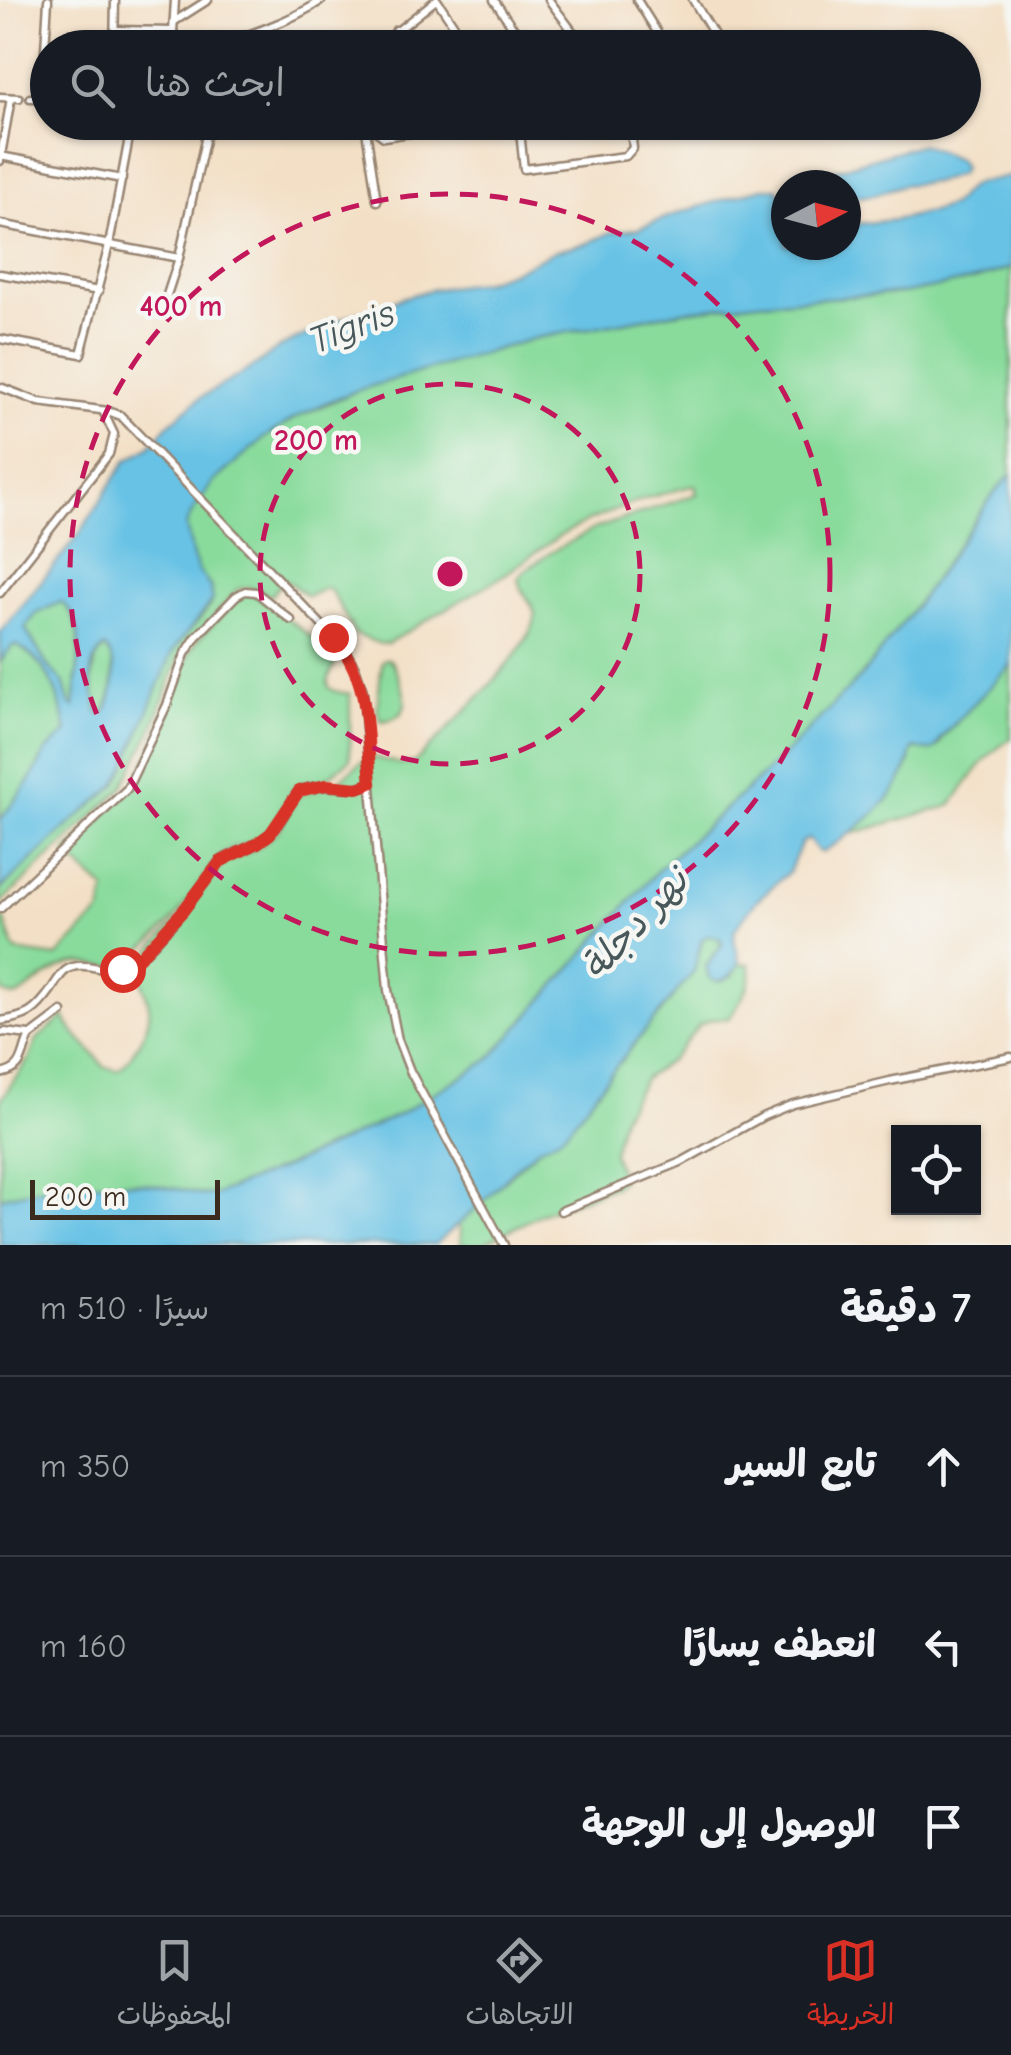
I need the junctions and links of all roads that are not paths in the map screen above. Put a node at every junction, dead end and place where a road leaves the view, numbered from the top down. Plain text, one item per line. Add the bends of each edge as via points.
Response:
1 (48, 0) edge
2 (115, 0) edge
3 (176, 0) edge
4 (208, 0) edge
5 (303, 0) edge
6 (322, 0) edge
7 (436, 0) edge
8 (494, 0) edge
9 (549, 0) edge
10 (637, 0) edge
11 (693, 0) edge
12 (308, 10) junction
13 (174, 22) junction
14 (514, 28) joint
15 (47, 30) edge
16 (114, 30) edge
17 (174, 30) edge
18 (257, 30) edge
19 (396, 30) edge
20 (456, 30) edge
21 (511, 30) edge
22 (572, 30) edge
23 (656, 30) edge
24 (711, 30) edge
25 (0, 97) edge
26 (129, 140) edge
27 (205, 140) edge
28 (368, 140) edge
29 (520, 140) edge
30 (632, 140) edge
31 (0, 157) edge
32 (122, 178) junction
33 (378, 201) dead end
34 (0, 224) edge
35 (110, 246) junction
36 (180, 258) junction
37 (0, 274) edge
38 (99, 291) junction
39 (166, 298) dead end
40 (0, 339) edge
41 (0, 386) edge
42 (102, 410) junction
43 (0, 593) edge
44 (291, 620) dead end
45 (371, 783) junction
46 (0, 908) edge
47 (62, 1012) dead end
48 (0, 1020) edge
49 (0, 1033) edge
50 (30, 1036) junction
51 (1011, 1057) edge
52 (0, 1074) edge
53 (562, 1211) dead end
54 (502, 1242) edge

1 - 15 street
2 - 16 street
3 - 13 street
4 - 13 street
5 - 12 street
6 - 12 street
7 - 19 street
7 - 20 street
8 - 14 street
9 - 22 street
10 - 23 street
11 - 24 street
12 - 18 street
13 - 17 street
14 - 21 street
25 - 31 street via 15,98
26 - 32 street
27 - 36 street
28 - 33 street
29 - 30 street via 524,169 626,156
31 - 32 street
32 - 35 street
34 - 35 street
35 - 36 street
35 - 38 street
36 - 39 street
37 - 38 street
38 - 40 street via 81,354
41 - 42 street via 39,402
42 - 43 street via 113,428 109,454
42 - 45 street via 127,421 342,646 363,691
44 - 46 street via 256,592 236,596 185,654 127,789
45 - 48 street via 299,791 270,834 220,862 138,959 115,970 70,968 34,1010
45 - 54 street via 398,1040
47 - 50 street
49 - 50 street
50 - 52 street via 22,1060
51 - 53 street via 793,1104 681,1162

